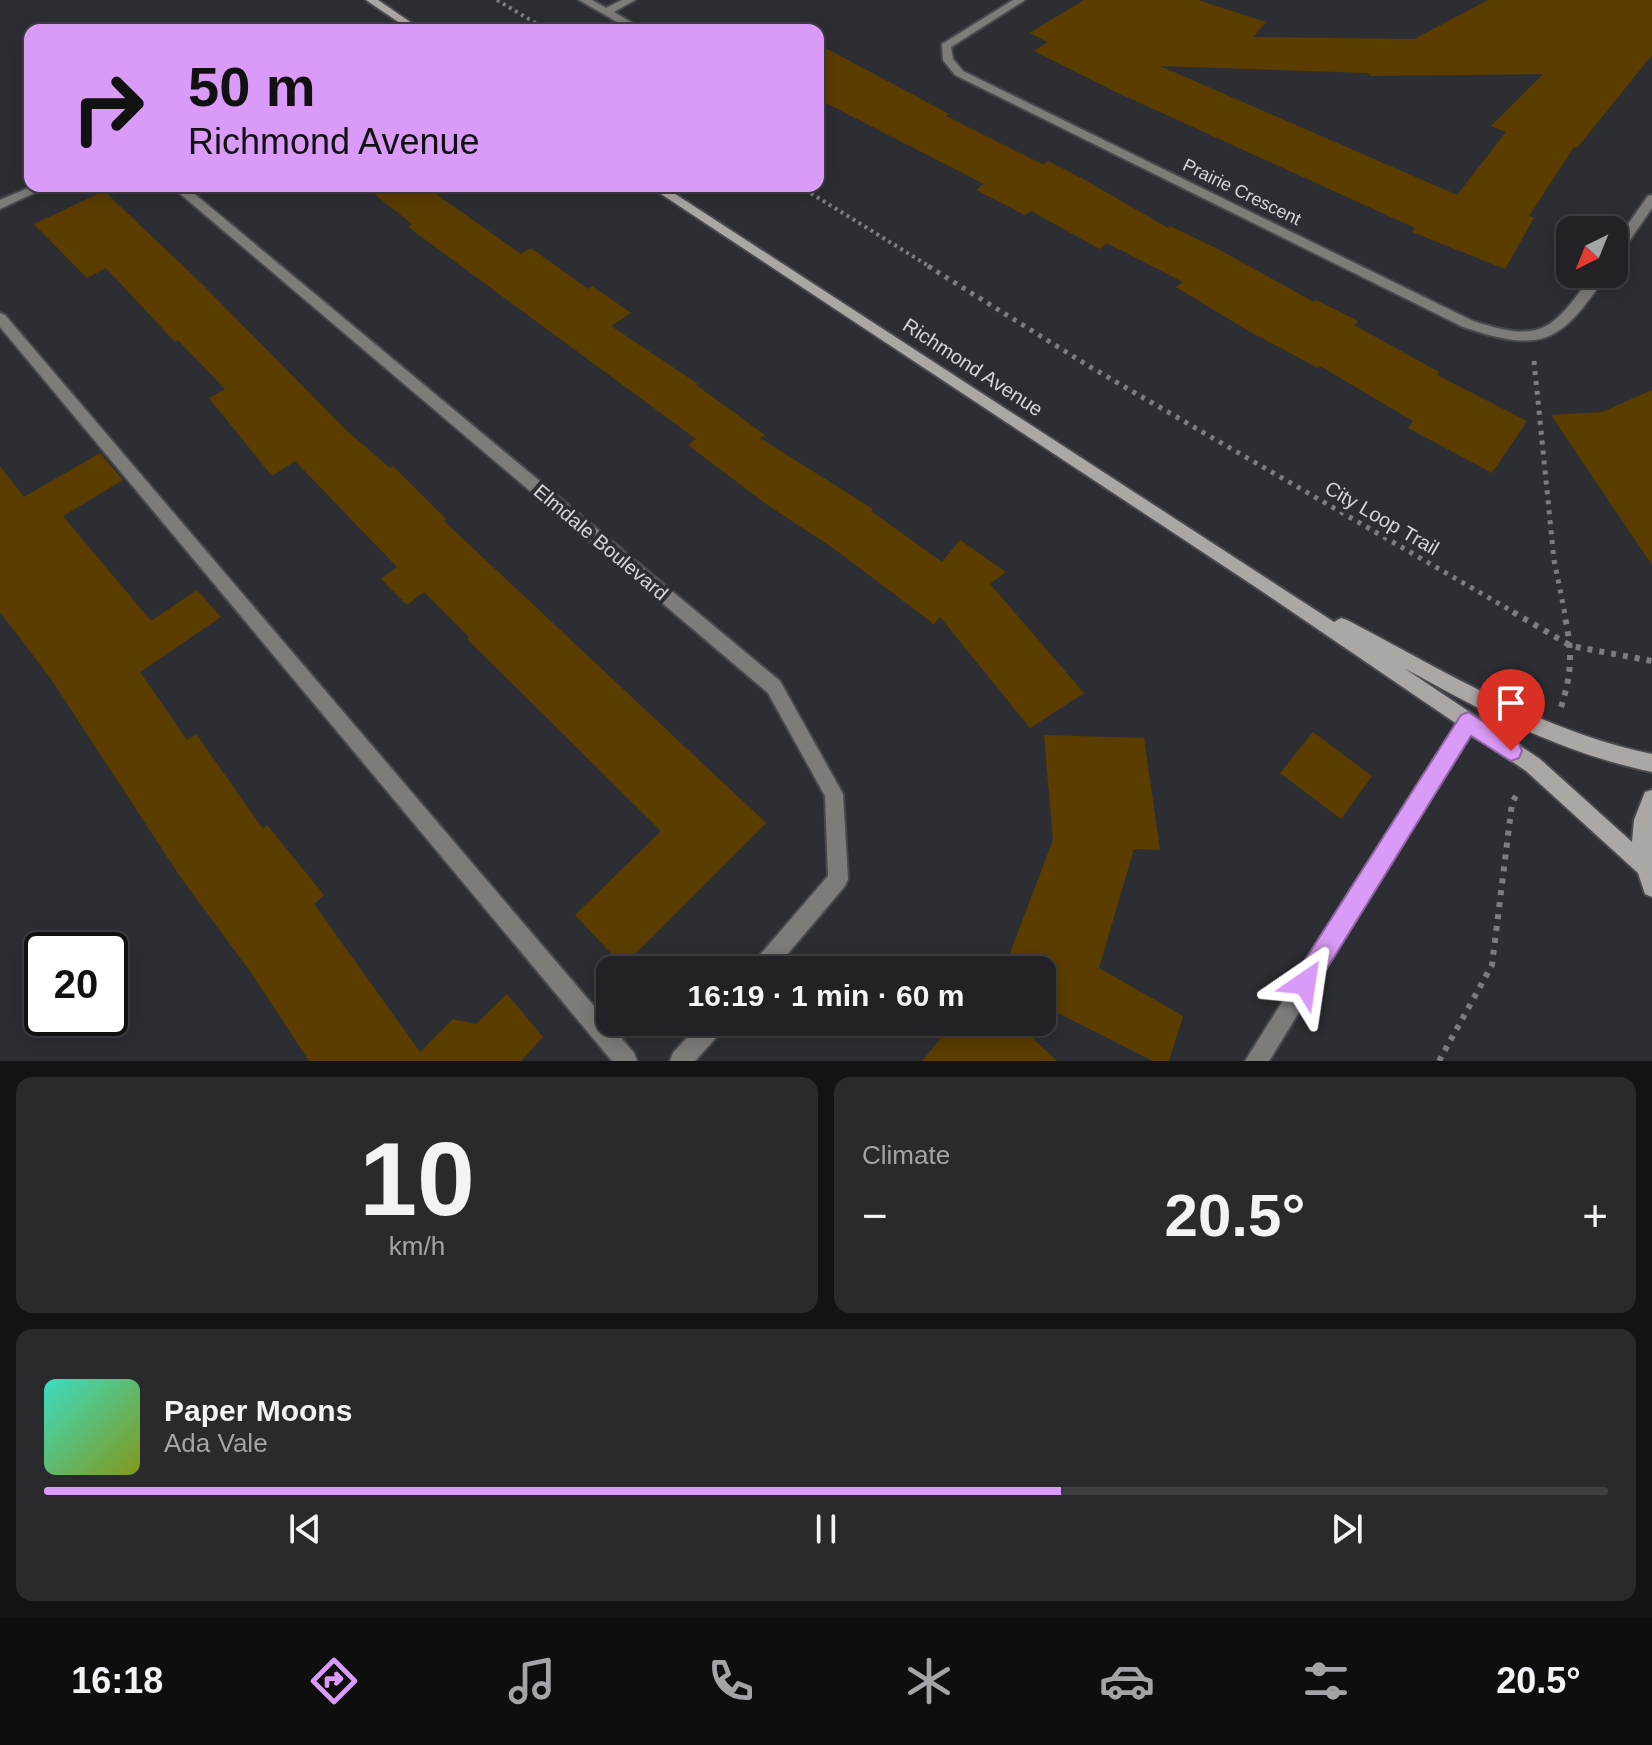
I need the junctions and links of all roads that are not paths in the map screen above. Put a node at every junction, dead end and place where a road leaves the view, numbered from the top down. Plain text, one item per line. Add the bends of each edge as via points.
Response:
1 (371, 0) edge
2 (584, 0) edge
3 (630, 0) edge
4 (1020, 0) edge
5 (606, 12) junction
6 (408, 24) edge
7 (628, 24) edge
8 (29, 192) edge
9 (184, 192) edge
10 (664, 192) edge
11 (1652, 199) edge
12 (0, 205) edge
13 (1628, 233) edge
14 (1589, 288) edge
15 (0, 318) edge
16 (1266, 585) junction
17 (1468, 722) junction
18 (1652, 763) edge
19 (1652, 799) edge
20 (1644, 866) junction
21 (1652, 887) edge
22 (772, 956) edge
23 (703, 1036) edge
24 (626, 1061) edge
25 (681, 1061) edge
26 (1256, 1061) edge

1 - 6 main road
2 - 5 street
3 - 5 street
4 - 14 street, Prairie Crescent via 946,46 948,60 959,73 1498,335 1532,340 1557,328
5 - 7 street
8 - 12 street
9 - 22 street, Elmdale Boulevard via 774,687 834,794 838,879
10 - 16 main road, Richmond Avenue
11 - 13 street
15 - 24 street
16 - 17 main road, Richmond Avenue
16 - 18 main road, Richmond Avenue via 1552,735 1619,759
17 - 20 main road, Richmond Avenue via 1533,765
17 - 26 street
19 - 20 main road via 1641,831
20 - 21 main road
23 - 25 street

